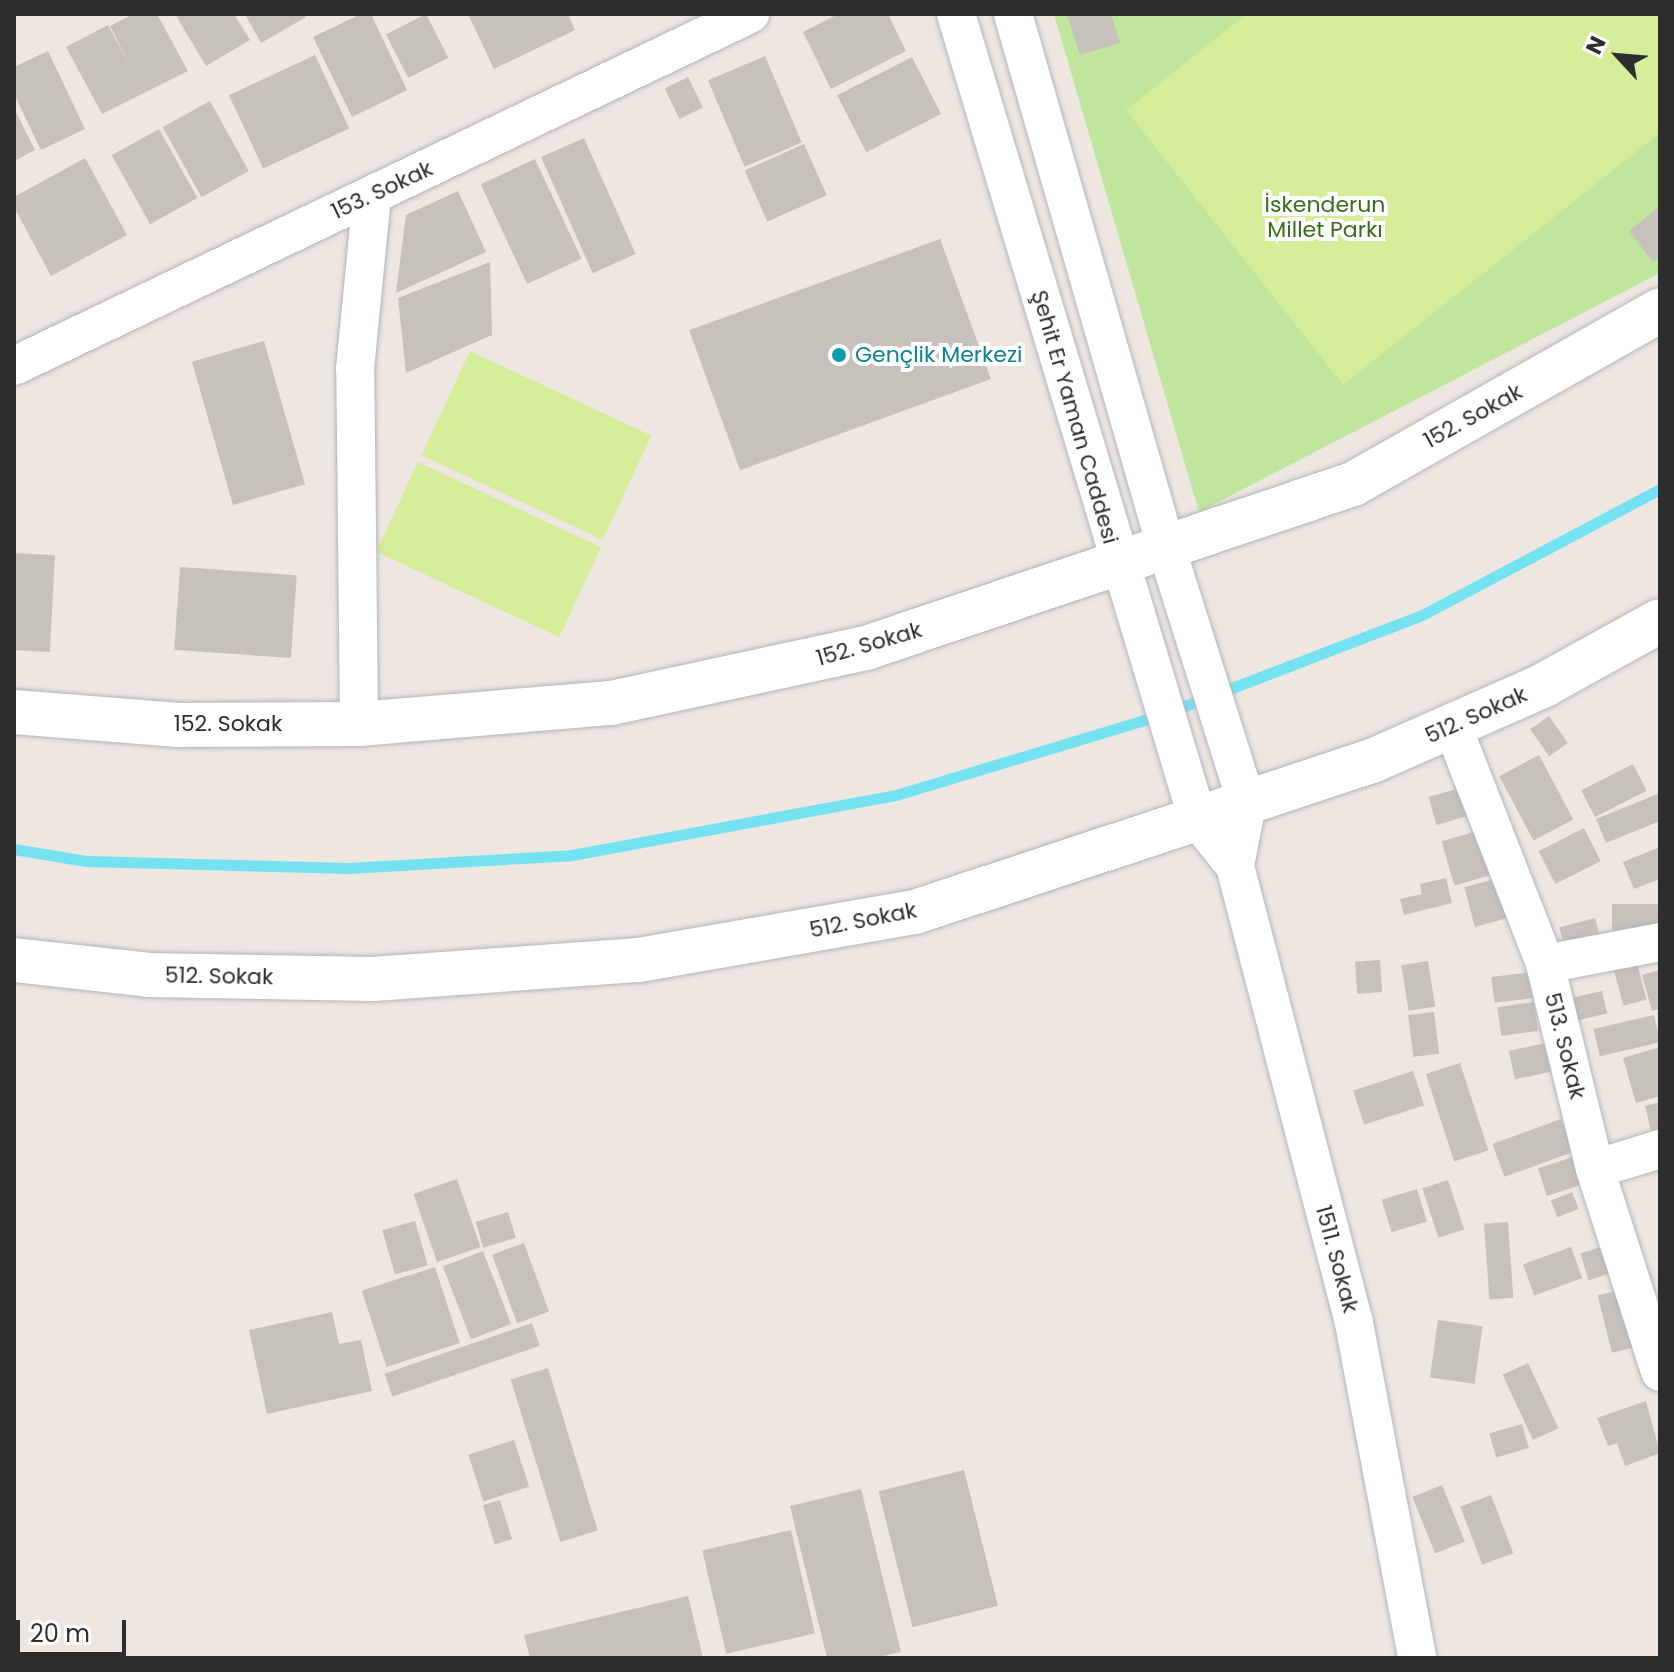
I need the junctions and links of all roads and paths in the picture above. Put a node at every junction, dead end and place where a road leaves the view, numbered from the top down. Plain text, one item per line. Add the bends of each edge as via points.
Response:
1 (750, 14) edge
2 (956, 14) edge
3 (1013, 14) edge
4 (372, 195) junction
5 (1660, 310) edge
6 (14, 366) edge
7 (1172, 565) junction
8 (1124, 582) junction
9 (1660, 621) edge
10 (14, 712) edge
11 (359, 724) junction
12 (1452, 725) junction
13 (1242, 788) junction
14 (1193, 804) junction
15 (1235, 866) junction
16 (1660, 942) edge
17 (14, 960) edge
18 (1545, 964) junction
19 (1660, 1149) edge
20 (1595, 1169) junction
21 (1660, 1372) edge
22 (1417, 1658) edge

1 - 4 street, 153. Sokak
2 - 8 street, Şehit Er Yaman Caddesi
3 - 7 street
4 - 6 street, 153. Sokak
4 - 11 street via 355,369
5 - 7 street, 152. Sokak via 1353,484
7 - 8 street, 152. Sokak
7 - 13 street
8 - 11 street, 152. Sokak via 866,648 611,703
8 - 14 street, Şehit Er Yaman Caddesi
9 - 12 street, 512. Sokak via 1544,685
10 - 11 street, 152. Sokak via 178,725
12 - 13 street, 512. Sokak via 1372,761
12 - 18 street, 513. Sokak
13 - 14 street, 512. Sokak
13 - 15 street, 1511. Sokak
14 - 15 street, 1511. Sokak
14 - 17 street, 512. Sokak via 915,912 639,960 373,979 149,975
15 - 22 street, 1511. Sokak via 1354,1323
16 - 18 street
18 - 20 street, 513. Sokak
19 - 20 street
20 - 21 street, 513. Sokak

